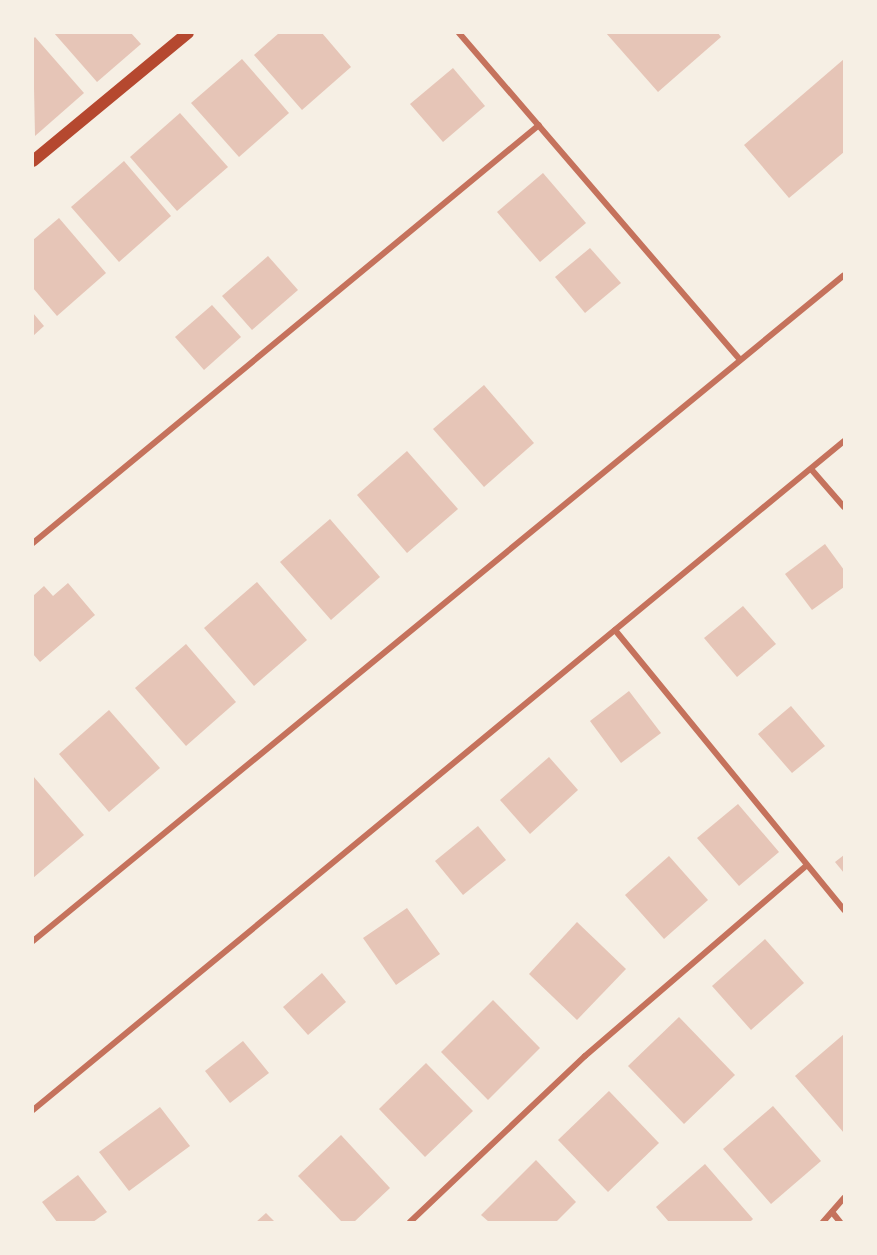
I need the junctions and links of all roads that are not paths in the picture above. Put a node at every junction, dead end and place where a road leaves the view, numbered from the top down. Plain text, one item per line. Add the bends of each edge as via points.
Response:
1 (188, 33) edge
2 (459, 33) edge
3 (539, 125) junction
4 (33, 161) edge
5 (844, 275) edge
6 (740, 360) junction
7 (844, 441) edge
8 (811, 469) junction
9 (844, 507) edge
10 (33, 543) edge
11 (615, 630) junction
12 (806, 866) junction
13 (844, 910) edge
14 (33, 941) edge
15 (33, 1110) edge
16 (844, 1198) edge
17 (832, 1212) junction
18 (410, 1222) edge
19 (824, 1222) edge
20 (840, 1222) edge

1 - 4 main road
2 - 3 street
3 - 6 street
3 - 10 street
5 - 6 street
6 - 14 street
7 - 8 street
8 - 9 street
8 - 11 street
11 - 12 street
11 - 15 street
12 - 13 street
12 - 18 street via 585,1056
16 - 17 street
17 - 19 street
17 - 20 street

